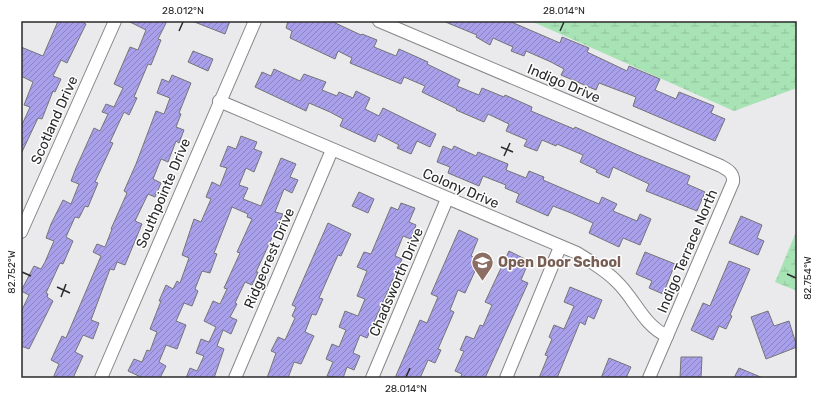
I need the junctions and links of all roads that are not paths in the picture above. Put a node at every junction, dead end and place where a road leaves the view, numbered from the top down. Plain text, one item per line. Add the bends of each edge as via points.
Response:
1 (115, 21) edge
2 (255, 21) edge
3 (379, 21) edge
4 (219, 101) junction
5 (332, 150) junction
6 (734, 177) joint
7 (448, 198) junction
8 (21, 232) edge
9 (560, 247) junction
10 (667, 336) junction
11 (101, 378) edge
12 (234, 378) edge
13 (372, 378) edge
14 (506, 378) edge
15 (649, 378) edge

1 - 8 street, Scotland Drive
2 - 4 street, Southpointe Drive
3 - 6 street, Indigo Drive via 721,166
4 - 5 street, Colony Drive
4 - 11 street, Southpointe Drive
5 - 7 street, Colony Drive
5 - 12 street, Ridgecrest Drive
6 - 10 street, Indigo Terrace North
7 - 9 street, Colony Drive
7 - 13 street, Chadsworth Drive
9 - 10 street, Colony Drive via 577,253 618,282 652,327
9 - 14 street
10 - 15 street, Indigo Terrace North

